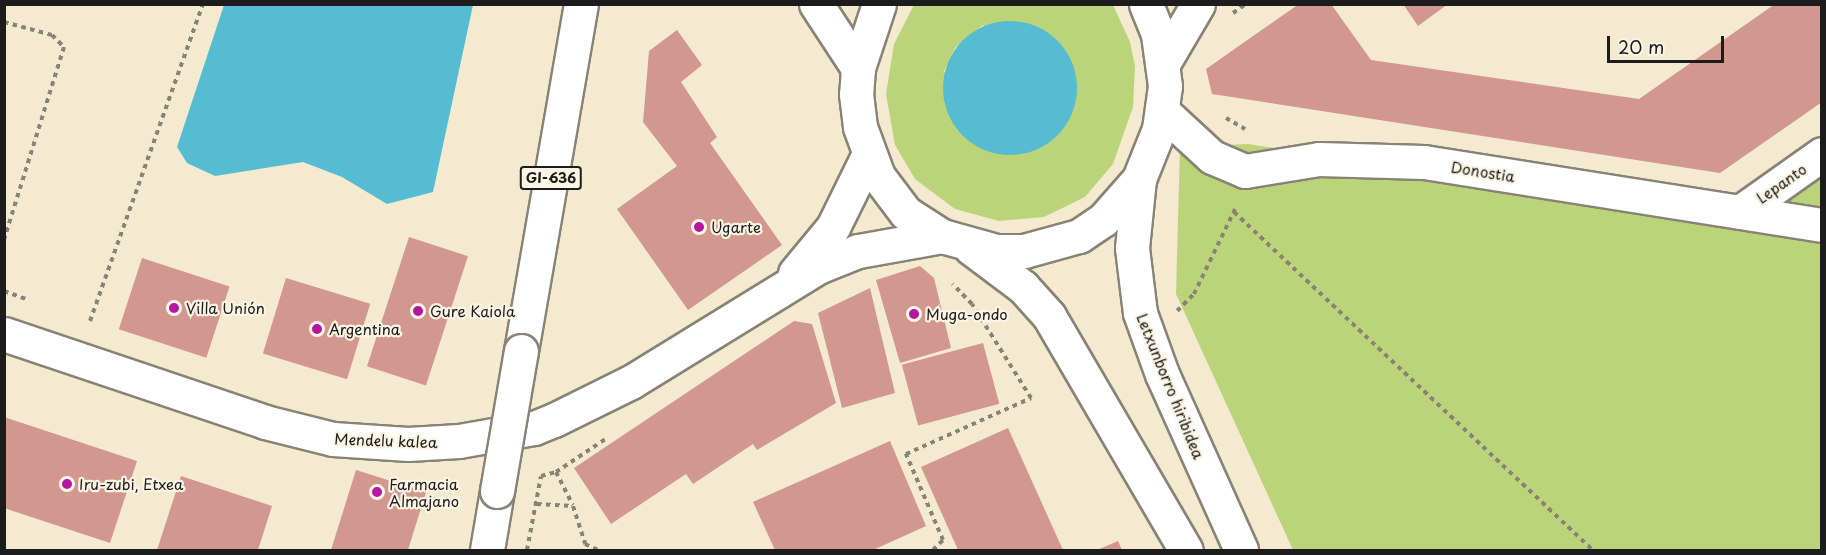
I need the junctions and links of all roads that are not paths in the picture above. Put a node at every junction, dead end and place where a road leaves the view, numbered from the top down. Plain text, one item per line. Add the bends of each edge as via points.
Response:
1 (581, 4) edge
2 (816, 4) edge
3 (879, 4) edge
4 (1146, 4) edge
5 (1198, 4) edge
6 (1164, 62) junction
7 (858, 68) junction
8 (1162, 111) junction
9 (1821, 154) edge
10 (868, 156) junction
11 (1139, 179) junction
12 (1740, 212) junction
13 (1821, 225) edge
14 (954, 240) junction
15 (781, 288) junction
16 (4, 334) edge
17 (487, 550) edge
18 (1186, 550) edge
19 (1241, 550) edge

1 - 17 main road, GI-636, bridge
2 - 7 main road
3 - 7 main road
4 - 6 main road
5 - 6 main road
6 - 8 main road
7 - 10 main road via 860,127
8 - 11 main road via 1150,156
8 - 12 main road, Donostia via 1212,157 1245,171 1319,159 1424,162
9 - 12 main road, Lepanto
10 - 14 main road via 906,213
10 - 15 main road, Mendelu kalea via 833,227
11 - 14 main road via 1103,220 1079,236 1023,251
11 - 19 main road, Letxunborro hiribidea via 1132,248 1140,313 1162,374
12 - 13 main road, Donostia
14 - 15 main road, Mendelu kalea via 858,251
14 - 18 main road via 1023,287 1049,316
15 - 16 main road, Mendelu kalea via 631,382 554,420 525,430 459,441 408,444 333,439 265,422

